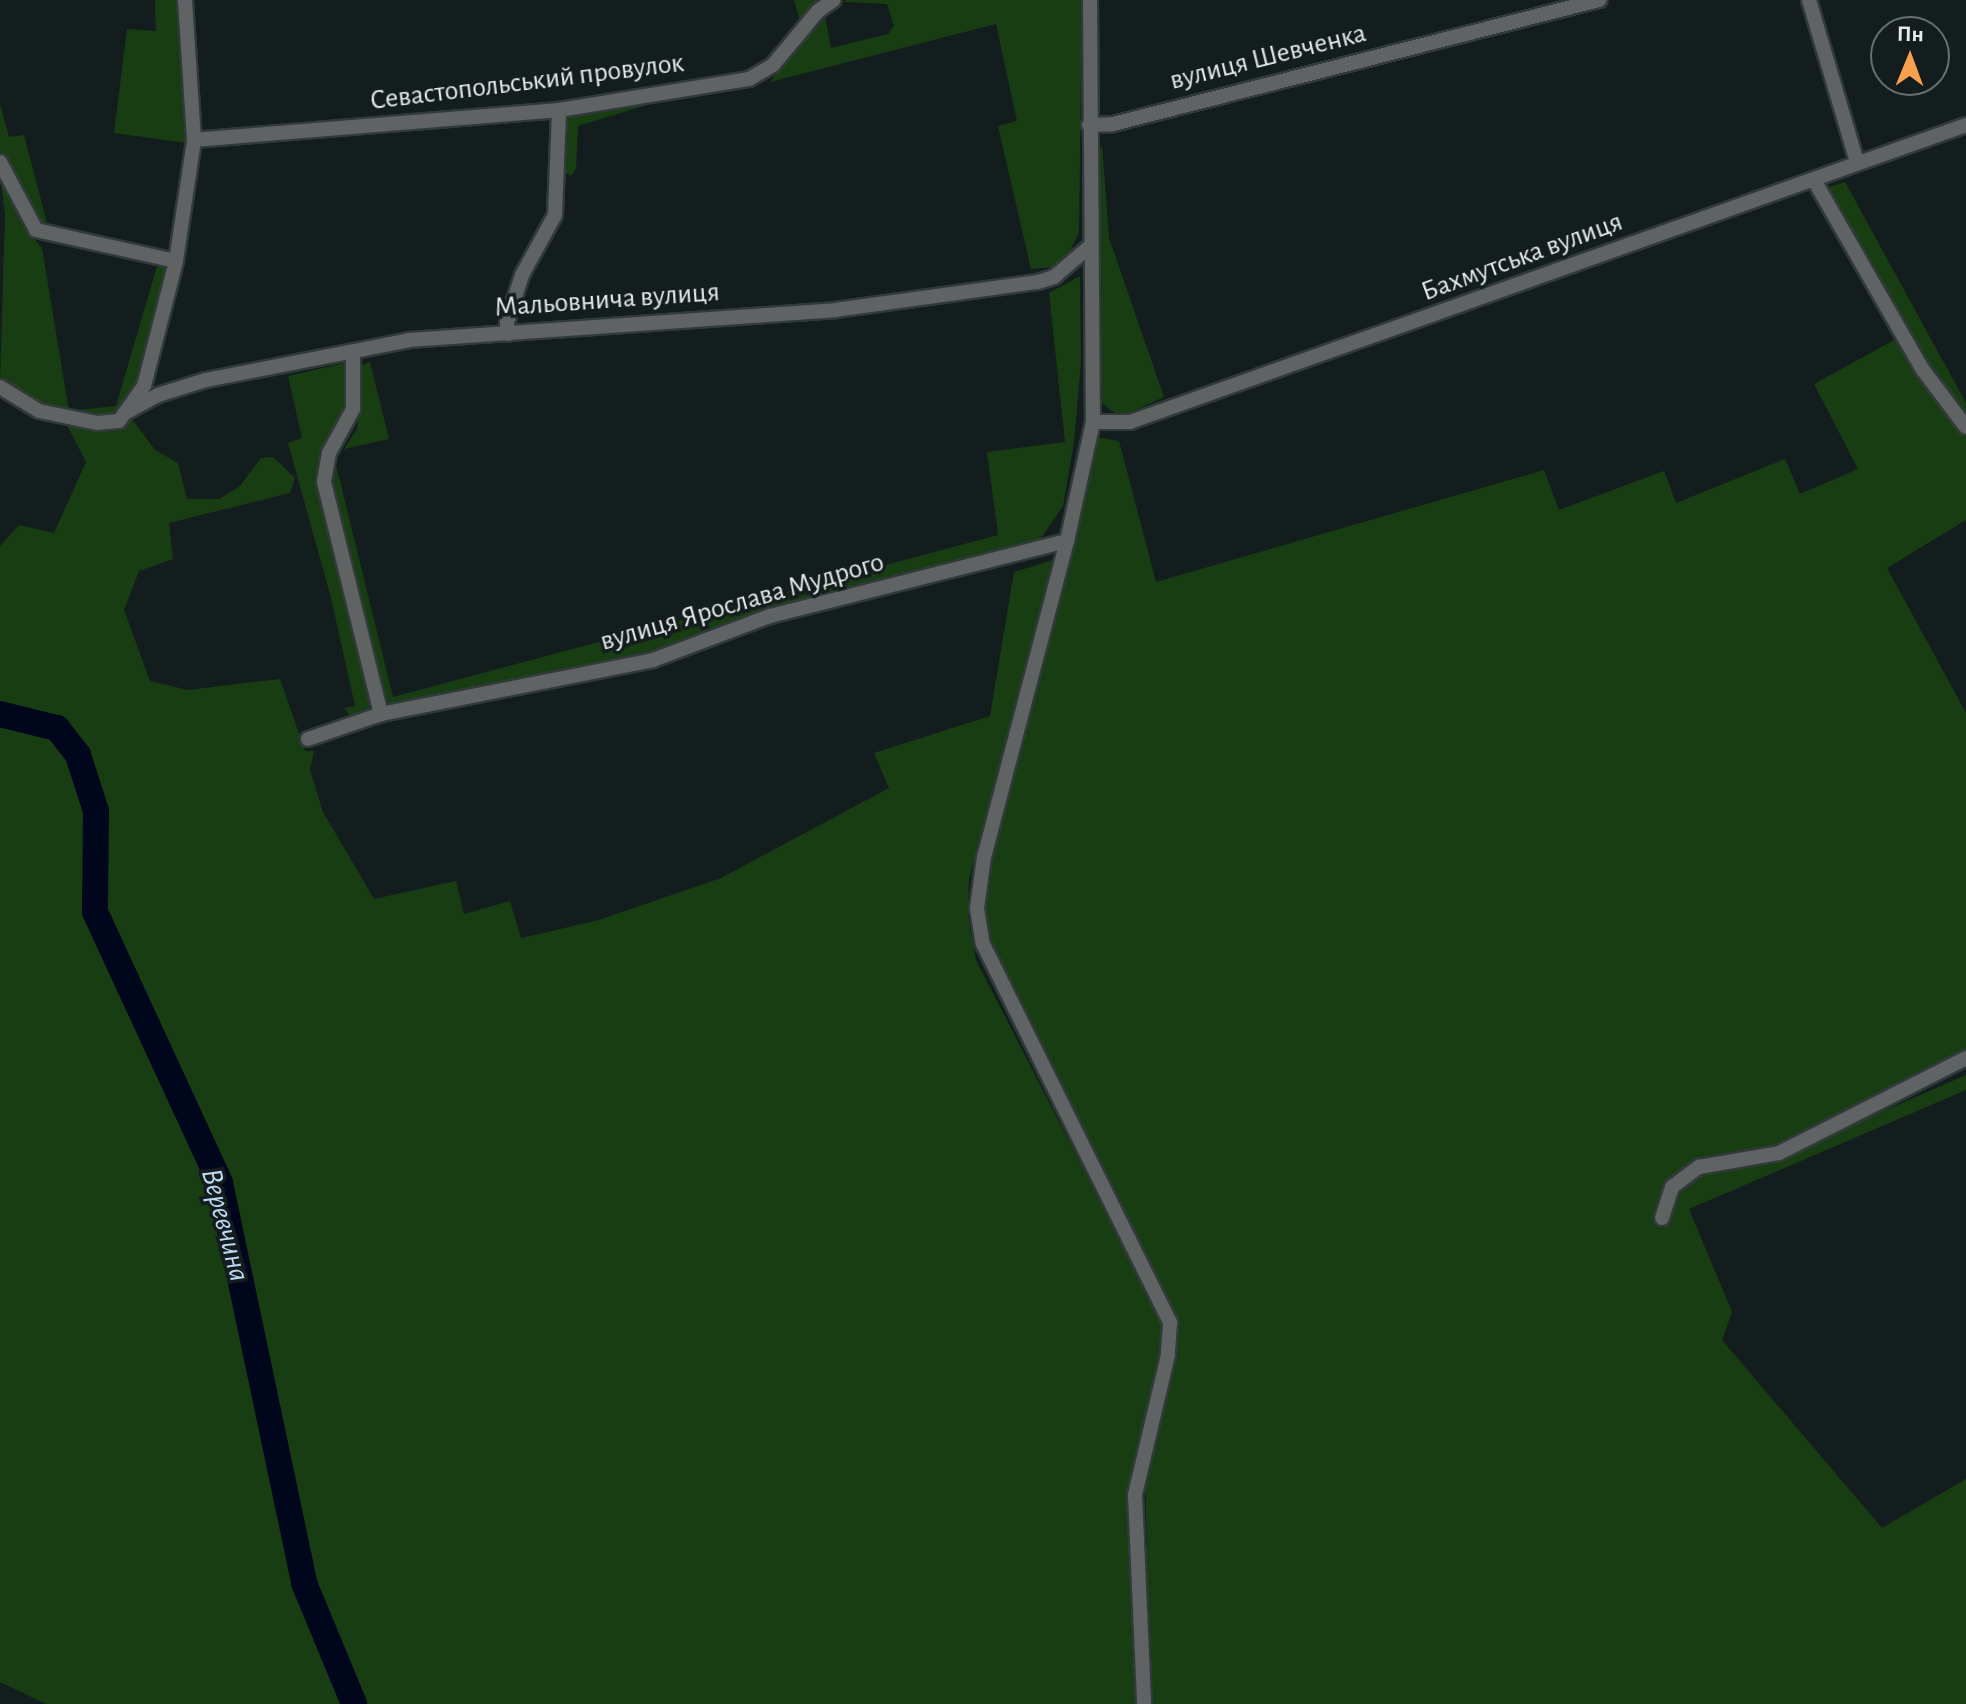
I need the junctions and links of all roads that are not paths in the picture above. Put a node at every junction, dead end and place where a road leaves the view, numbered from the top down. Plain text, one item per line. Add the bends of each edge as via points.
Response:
1 (185, 0) edge
2 (834, 0) edge
3 (1090, 0) edge
4 (1596, 0) edge
5 (1809, 0) edge
6 (559, 110) junction
7 (1089, 125) junction
8 (1966, 125) edge
9 (194, 140) junction
10 (0, 162) edge
11 (1857, 162) junction
12 (1814, 180) junction
13 (1088, 248) junction
14 (176, 261) junction
15 (508, 334) junction
16 (353, 352) junction
17 (0, 387) edge
18 (123, 416) junction
19 (1093, 422) junction
20 (1966, 427) edge
21 (1067, 541) junction
22 (381, 714) junction
23 (308, 739) dead end
24 (1966, 1058) edge
25 (1662, 1218) dead end
26 (1144, 1704) edge

1 - 9 street
2 - 6 street, Севастопольський провулок via 818,11 773,65 749,79
3 - 7 street
4 - 7 street, вулиця Шевченка via 1113,124
5 - 11 street
6 - 9 street, Севастопольський провулок
6 - 15 street via 555,215 522,275
7 - 13 street
8 - 11 street, Бахмутська вулиця
9 - 14 street
10 - 14 street via 36,230
11 - 12 street, Бахмутська вулиця
12 - 19 street, Бахмутська вулиця via 1130,422
12 - 20 street via 1923,370
13 - 15 street, Мальовнича вулиця via 1054,277 1038,282 835,310
13 - 19 street
14 - 18 street via 144,386
15 - 16 street, Мальовнича вулиця via 409,340
16 - 18 street, Мальовнича вулиця via 206,380 158,395
16 - 22 street via 353,409 329,453 324,482
17 - 18 street via 62,418
19 - 21 street
21 - 22 street, вулиця Ярослава Мудрого via 770,616 653,660
21 - 26 street via 988,843 977,908 983,944 1170,1323 1168,1355 1135,1495
22 - 23 street, вулиця Ярослава Мудрого
24 - 25 street via 1779,1153 1699,1167 1672,1187

